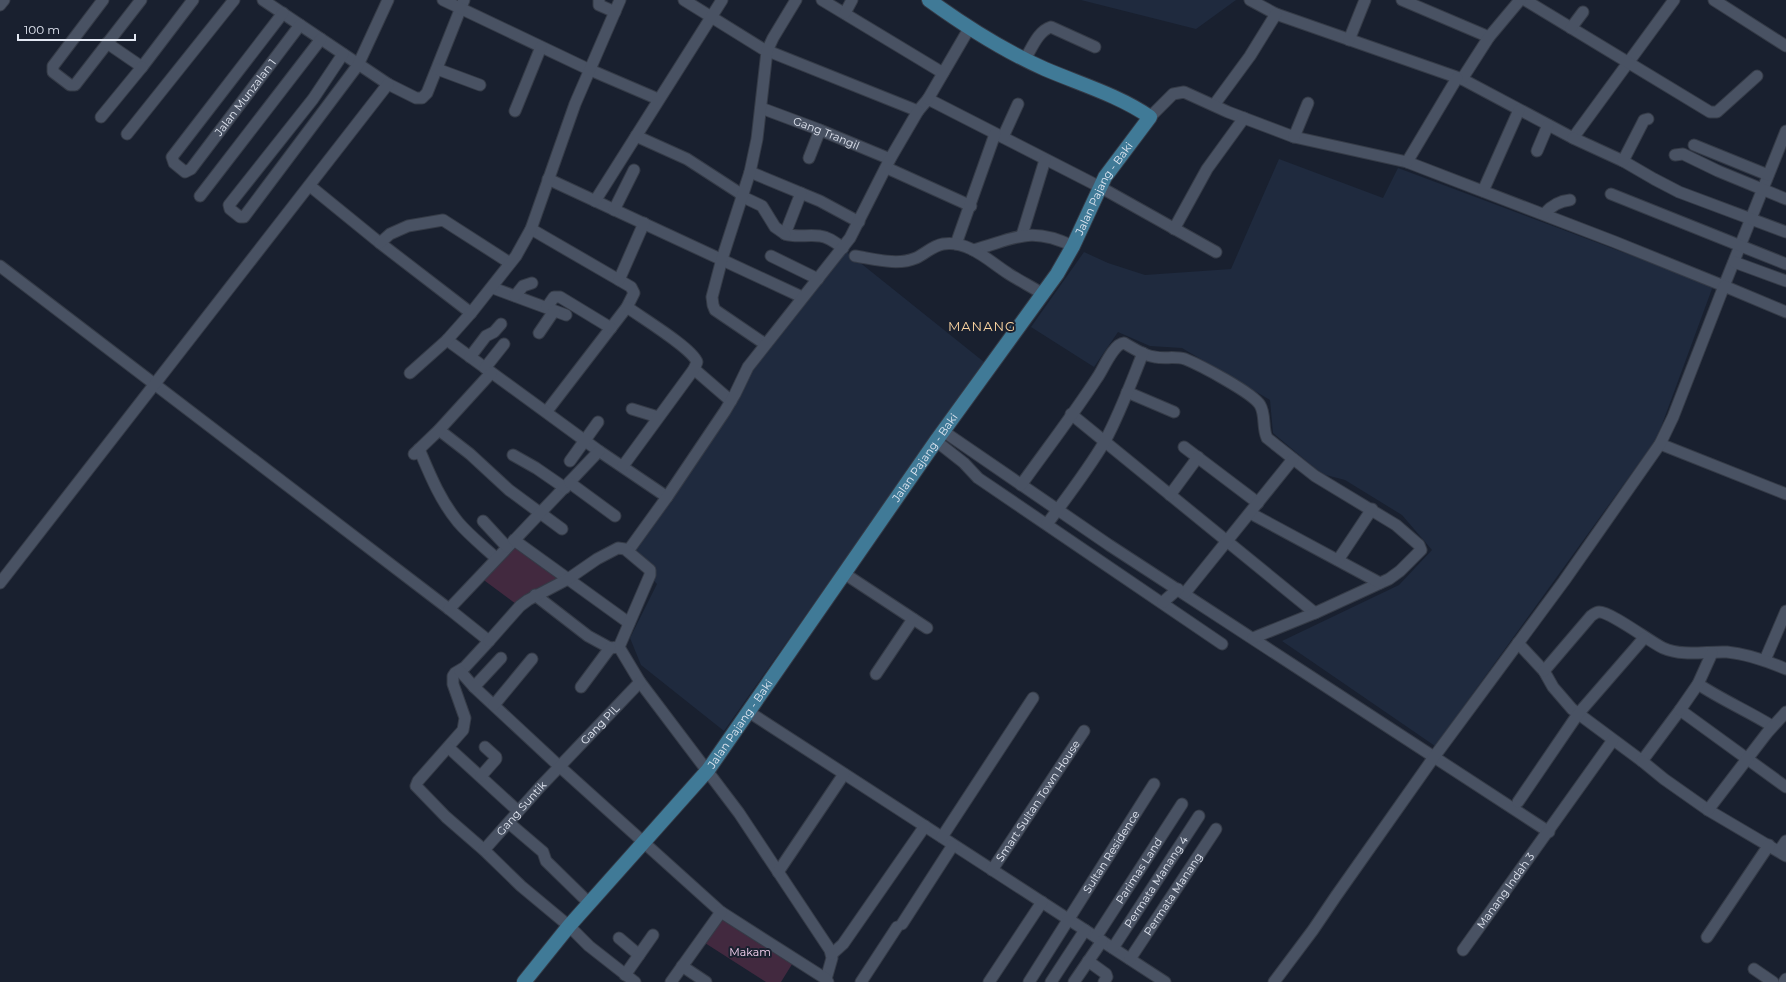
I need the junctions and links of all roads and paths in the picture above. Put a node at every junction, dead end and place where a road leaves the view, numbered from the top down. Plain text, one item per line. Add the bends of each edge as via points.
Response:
1 (4, 0) edge
2 (103, 0) edge
3 (141, 0) edge
4 (193, 0) edge
5 (234, 0) edge
6 (263, 0) edge
7 (388, 0) edge
8 (443, 0) edge
9 (599, 0) edge
10 (620, 0) edge
11 (684, 0) edge
12 (722, 0) edge
13 (796, 0) edge
14 (822, 0) edge
15 (852, 0) edge
16 (929, 0) edge
17 (1250, 0) edge
18 (1365, 0) edge
19 (1402, 0) edge
20 (1520, 0) edge
21 (1525, 0) edge
22 (1674, 0) edge
23 (1714, 0) edge
24 (462, 4) edge
25 (0, 5) edge
26 (615, 12) junction
27 (1583, 12) dead end
28 (283, 13) junction
29 (845, 13) junction
30 (1276, 14) junction
31 (710, 16) junction
32 (300, 25) junction
33 (970, 27) junction
34 (1571, 28) junction
35 (1489, 37) junction
36 (321, 39) junction
37 (1349, 40) junction
38 (107, 44) junction
39 (1786, 46) edge
40 (541, 47) junction
41 (1095, 47) dead end
42 (765, 50) junction
43 (343, 54) junction
44 (1025, 59) junction
45 (1627, 62) junction
46 (358, 65) junction
47 (142, 67) junction
48 (437, 69) junction
49 (590, 70) junction
50 (943, 73) junction
51 (1757, 76) dead end
52 (1459, 78) junction
53 (388, 84) junction
54 (480, 85) dead end
55 (658, 99) junction
56 (928, 99) junction
57 (1308, 103) dead end
58 (1018, 104) dead end
59 (1214, 106) junction
60 (761, 108) junction
61 (1520, 110) junction
62 (514, 111) dead end
63 (918, 111) junction
64 (101, 117) dead end
65 (1150, 117) junction
66 (1244, 118) junction
67 (1648, 119) dead end
68 (1548, 125) junction
69 (820, 130) junction
70 (1786, 131) edge
71 (127, 134) dead end
72 (636, 136) junction
73 (999, 136) junction
74 (1294, 137) junction
75 (1572, 138) junction
76 (1694, 145) dead end
77 (1537, 151) dead end
78 (1675, 155) dead end
79 (809, 158) dead end
80 (1045, 160) junction
81 (1623, 161) junction
82 (1407, 162) junction
83 (888, 164) junction
84 (634, 170) dead end
85 (750, 172) junction
86 (1768, 175) junction
87 (548, 180) junction
88 (310, 186) junction
89 (1100, 187) junction
90 (1762, 190) junction
91 (1483, 191) junction
92 (739, 193) junction
93 (801, 193) junction
94 (1611, 194) dead end
95 (200, 196) dead end
96 (1786, 199) edge
97 (1570, 200) dead end
98 (595, 201) junction
99 (971, 206) junction
100 (614, 210) junction
101 (1544, 214) junction
102 (1751, 219) junction
103 (859, 222) junction
104 (644, 223) junction
105 (531, 229) junction
106 (1174, 229) junction
107 (1786, 232) edge
108 (785, 234) junction
109 (1022, 235) junction
110 (380, 243) junction
111 (956, 244) junction
112 (1073, 246) junction
113 (1740, 246) junction
114 (843, 248) junction
115 (973, 250) junction
116 (1216, 252) dead end
117 (771, 256) dead end
118 (855, 256) dead end
119 (722, 259) junction
120 (1734, 262) junction
121 (510, 264) junction
122 (1786, 264) edge
123 (0, 266) edge
124 (818, 279) junction
125 (619, 280) junction
126 (1786, 281) edge
127 (532, 283) dead end
128 (1724, 286) junction
129 (492, 288) junction
130 (1043, 294) junction
131 (515, 296) junction
132 (802, 297) junction
133 (628, 308) junction
134 (551, 309) junction
135 (1786, 312) edge
136 (471, 313) junction
137 (566, 315) dead end
138 (501, 324) dead end
139 (611, 328) junction
140 (539, 333) dead end
141 (447, 340) junction
142 (504, 344) dead end
143 (765, 344) junction
144 (1143, 353) junction
145 (470, 357) junction
146 (488, 370) junction
147 (694, 370) junction
148 (410, 373) dead end
149 (156, 384) junction
150 (1127, 392) junction
151 (732, 401) junction
152 (632, 408) dead end
153 (547, 412) junction
154 (1174, 412) dead end
155 (1071, 414) junction
156 (658, 417) junction
157 (598, 422) dead end
158 (438, 430) junction
159 (939, 436) junction
160 (586, 440) junction
161 (1104, 442) junction
162 (1660, 444) junction
163 (1184, 447) dead end
164 (599, 451) junction
165 (513, 455) dead end
166 (1198, 457) junction
167 (1293, 459) junction
168 (570, 461) dead end
169 (623, 466) junction
170 (1021, 485) junction
171 (567, 486) junction
172 (1786, 494) edge
173 (1170, 495) junction
174 (667, 497) junction
175 (1258, 503) junction
176 (1372, 509) junction
177 (1057, 510) junction
178 (1250, 513) junction
179 (541, 514) junction
180 (615, 516) dead end
181 (483, 521) dead end
182 (1047, 524) junction
183 (562, 529) dead end
184 (1227, 542) junction
185 (511, 543) junction
186 (628, 551) junction
187 (496, 558) junction
188 (1338, 560) junction
189 (844, 574) junction
190 (568, 579) junction
191 (0, 583) edge
192 (1380, 583) junction
193 (1181, 591) junction
194 (535, 595) junction
195 (1163, 602) junction
196 (449, 609) junction
197 (1786, 611) edge
198 (1315, 613) junction
199 (913, 619) junction
200 (629, 623) junction
201 (927, 628) dead end
202 (1254, 638) junction
203 (1644, 638) junction
204 (489, 641) junction
205 (1518, 643) junction
206 (1222, 644) dead end
207 (614, 647) junction
208 (1712, 653) junction
209 (501, 658) dead end
210 (532, 659) dead end
211 (1765, 660) junction
212 (1786, 670) edge
213 (460, 671) junction
214 (1544, 671) junction
215 (876, 674) dead end
216 (640, 682) junction
217 (1698, 684) junction
218 (474, 687) junction
219 (581, 687) dead end
220 (1033, 698) dead end
221 (494, 705) junction
222 (1680, 710) junction
223 (749, 712) junction
224 (1578, 714) junction
225 (1781, 720) edge
226 (1084, 731) dead end
227 (1613, 740) junction
228 (485, 747) dead end
229 (449, 748) junction
230 (1434, 758) junction
231 (1746, 759) junction
232 (1642, 761) junction
233 (560, 766) junction
234 (708, 770) junction
235 (844, 774) junction
236 (481, 776) junction
237 (1154, 784) dead end
238 (1786, 787) edge
239 (1518, 802) dead end
240 (1182, 804) dead end
241 (1708, 810) junction
242 (518, 811) junction
243 (1199, 816) dead end
244 (509, 823) junction
245 (925, 826) junction
246 (1216, 829) dead end
247 (1549, 832) junction
248 (942, 838) junction
249 (1786, 841) edge
250 (644, 842) junction
251 (953, 845) junction
252 (1769, 845) junction
253 (484, 850) junction
254 (1782, 853) edge
255 (992, 870) junction
256 (778, 872) junction
257 (1042, 902) junction
258 (590, 904) junction
259 (721, 912) junction
260 (1069, 920) junction
261 (566, 929) junction
262 (1085, 930) junction
263 (653, 935) dead end
264 (619, 938) dead end
265 (1707, 938) dead end
266 (1099, 939) junction
267 (1113, 948) junction
268 (1464, 950) dead end
269 (832, 954) junction
270 (640, 955) junction
271 (1130, 959) junction
272 (1088, 961) junction
273 (682, 966) junction
274 (1754, 969) dead end
275 (626, 975) junction
276 (1786, 979) edge
277 (827, 981) edge
278 (524, 982) edge
279 (635, 982) edge
280 (671, 982) edge
281 (706, 982) edge
282 (862, 982) edge
283 (989, 982) edge
284 (1029, 982) edge
285 (1051, 982) edge
286 (1074, 982) edge
287 (1104, 982) edge
288 (1165, 982) edge
289 (1274, 982) edge
290 (1773, 982) edge
291 (1784, 982) edge

1 - 25 street
2 - 38 street via 53,66 53,72 70,85 75,85
3 - 38 street
4 - 47 street
5 - 71 street
6 - 28 street
7 - 46 street
8 - 24 street
9 - 26 street via 599,6
10 - 26 street
11 - 31 street
12 - 31 street
13 - 42 street
14 - 29 street
15 - 29 street
16 - 33 main road
17 - 30 street
18 - 37 street
19 - 35 street
20 - 35 street
21 - 34 street
22 - 45 street
23 - 39 street
24 - 40 street
24 - 48 street
26 - 49 street
27 - 34 street
28 - 32 street
28 - 32 street, Jalan Munzalan 1 via 172,157 174,163 185,172 191,169
29 - 50 street
30 - 37 street
30 - 59 street
31 - 42 street
31 - 55 street
32 - 36 street
33 - 44 main road
33 - 50 street
34 - 45 street
35 - 52 street
36 - 43 street
36 - 95 street
37 - 52 street
38 - 47 street
40 - 49 street
40 - 62 street
41 - 44 street via 1051,27 1045,28
42 - 60 street
42 - 63 street
43 - 46 street
43 - 46 street via 313,99 229,205 230,210 240,218 244,217
44 - 65 main road via 1126,102
45 - 51 street via 1713,113
45 - 75 street
46 - 53 street
47 - 64 street
48 - 53 street via 427,93 422,98 416,98
48 - 54 street
49 - 55 street
49 - 87 street
50 - 56 street
52 - 61 street
52 - 82 street
53 - 88 street
55 - 72 street
56 - 63 street
56 - 73 street
57 - 74 street
58 - 73 street
59 - 65 street via 1178,92 1168,98
59 - 66 street
60 - 69 street, Gang Trangil
60 - 85 street
61 - 68 street
61 - 91 street
63 - 83 street
65 - 89 main road, Jalan Pajang - Baki via 1109,170
66 - 74 street
66 - 106 street via 1207,169
67 - 81 street via 1644,120
68 - 75 street
68 - 77 street
69 - 79 street
69 - 83 street, Gang Trangil
70 - 86 street
72 - 92 street via 687,159
72 - 98 street
73 - 80 street
73 - 99 street
74 - 82 street
75 - 81 street
76 - 86 street
78 - 90 street via 1683,154
80 - 89 street
80 - 109 street
81 - 102 street via 1679,192
82 - 91 street
83 - 99 street, Gang Trangil
83 - 103 street
84 - 100 street
85 - 92 street
85 - 93 street
86 - 90 street
87 - 98 street
87 - 105 street
88 - 110 street
88 - 149 street
89 - 106 street
89 - 112 main road, Jalan Pajang - Baki
90 - 96 street
90 - 102 street
91 - 101 street
92 - 108 street via 762,206 775,227
92 - 119 street
93 - 103 street
93 - 108 street
94 - 113 street
97 - 101 street via 1556,204
98 - 100 street
99 - 111 street
100 - 104 street
101 - 128 street
102 - 107 street
102 - 113 street
103 - 114 street
104 - 119 street
104 - 125 street
105 - 121 street
105 - 125 street
106 - 116 street
108 - 114 street via 793,237 821,236
109 - 112 street via 1047,236
109 - 115 street
110 - 121 street via 390,234 408,226 443,220
110 - 136 street
111 - 115 street
111 - 118 street via 935,246 908,261 884,261
112 - 130 main road, Jalan Pajang - Baki
113 - 120 street
113 - 122 street
114 - 124 street
115 - 130 street
117 - 124 street
119 - 132 street
119 - 143 street via 712,297 713,305 716,310
120 - 126 street
120 - 128 street
121 - 129 street
123 - 149 street
124 - 132 street
125 - 133 street via 633,292
127 - 131 street via 523,286
128 - 135 street
128 - 162 street
129 - 131 street
129 - 136 street
130 - 159 main road, Jalan Pajang - Baki
131 - 134 street
132 - 143 street
133 - 139 street
133 - 147 street via 692,354 697,362
134 - 137 street
134 - 139 street via 554,297 560,297
134 - 140 street
136 - 141 street
138 - 145 street via 486,336
139 - 153 street
141 - 145 street
141 - 148 street
142 - 146 street
143 - 151 street via 744,374
144 - 150 street
144 - 155 street via 1124,343 1114,349
144 - 167 street via 1152,357 1185,359 1251,396 1260,406 1267,438
145 - 146 street
146 - 153 street
146 - 158 street
147 - 151 street
147 - 156 street
149 - 191 street
149 - 196 street
150 - 154 street
150 - 161 street
151 - 174 street
152 - 156 street
153 - 160 street
155 - 161 street
155 - 170 street
156 - 169 street
157 - 160 street
158 - 179 street
158 - 187 street via 416,452 447,507
159 - 170 street
159 - 182 street via 978,478
159 - 189 main road, Jalan Pajang - Baki
160 - 164 street
160 - 168 street
161 - 173 street
161 - 177 street
162 - 172 street
162 - 205 street
163 - 166 street
164 - 169 street
164 - 171 street
165 - 171 street
166 - 173 street
166 - 175 street
167 - 175 street
167 - 176 street via 1315,476
169 - 174 street
170 - 177 street
171 - 179 street
171 - 180 street
173 - 184 street
174 - 186 street
175 - 178 street
176 - 188 street
176 - 192 street via 1396,525 1419,545 1421,550 1400,571
177 - 182 street
177 - 193 street
178 - 184 street
178 - 188 street
179 - 183 street
179 - 185 street
181 - 185 street
182 - 195 street
184 - 193 street
184 - 198 street
185 - 187 street
185 - 190 street
186 - 190 street via 618,548
186 - 200 street via 651,572
187 - 196 street
188 - 192 street
189 - 199 street
189 - 223 main road, Jalan Pajang - Baki
190 - 194 street
190 - 200 street
192 - 198 street
193 - 195 street
193 - 202 street
194 - 204 street via 520,606
194 - 207 street via 588,636
195 - 206 street
196 - 204 street
197 - 211 street
198 - 202 street
199 - 201 street
199 - 215 street
200 - 207 street
202 - 230 street
203 - 208 street via 1670,650
203 - 214 street via 1604,613 1596,612
203 - 224 street
204 - 213 street
205 - 214 street
205 - 230 street
207 - 216 street
207 - 219 street
208 - 211 street via 1737,653
208 - 217 street
209 - 218 street
210 - 221 street
211 - 212 street
213 - 218 street
213 - 229 street via 455,673 453,684 465,725
214 - 224 street via 1553,687
216 - 233 street, Gang PIL
216 - 234 street
217 - 222 street
217 - 225 street via 1748,711
218 - 221 street
220 - 248 street
221 - 233 street
222 - 231 street
222 - 232 street
223 - 234 main road, Jalan Pajang - Baki
223 - 235 street
224 - 227 street
224 - 239 street
225 - 231 street
226 - 255 street, Smart Sultan Town House
227 - 232 street
227 - 247 street, Manang Indah 3
228 - 236 street via 496,759
229 - 236 street
229 - 253 street via 418,781 416,788
230 - 247 street
230 - 289 street
231 - 238 street
231 - 241 street
232 - 241 street
233 - 242 street, Gang Suntik
233 - 250 street
234 - 250 main road, Jalan Pajang - Baki
234 - 256 street
235 - 245 street
235 - 256 street
236 - 242 street
237 - 260 street, Sultan Residence
240 - 266 street, Parimas Land
241 - 252 street
242 - 244 street, Gang Suntik
243 - 267 street, Permata Manang 4
244 - 253 street, Gang Suntik
244 - 258 street via 543,852 546,861
245 - 248 street
245 - 269 street via 843,944
246 - 271 street, Permata Manang
247 - 268 street, Manang Indah 3
248 - 251 street
249 - 254 street
250 - 258 main road, Jalan Pajang - Baki
250 - 259 street
251 - 255 street
251 - 282 street
252 - 254 street
252 - 265 street
253 - 261 street
255 - 257 street
256 - 269 street
257 - 260 street
257 - 283 street
258 - 261 main road, Jalan Pajang - Baki
259 - 273 street
259 - 277 street
260 - 262 street
260 - 284 street, Sultan Residence
261 - 275 street
261 - 278 main road, Jalan Pajang - Baki
262 - 266 street
262 - 285 street
263 - 270 street
264 - 270 street
266 - 267 street
266 - 272 street, Parimas Land
267 - 271 street
269 - 277 street
270 - 275 street
271 - 288 street
272 - 286 street, Parimas Land
272 - 287 street via 1106,974
273 - 280 street
273 - 281 street
274 - 290 street
275 - 279 street
276 - 291 street

